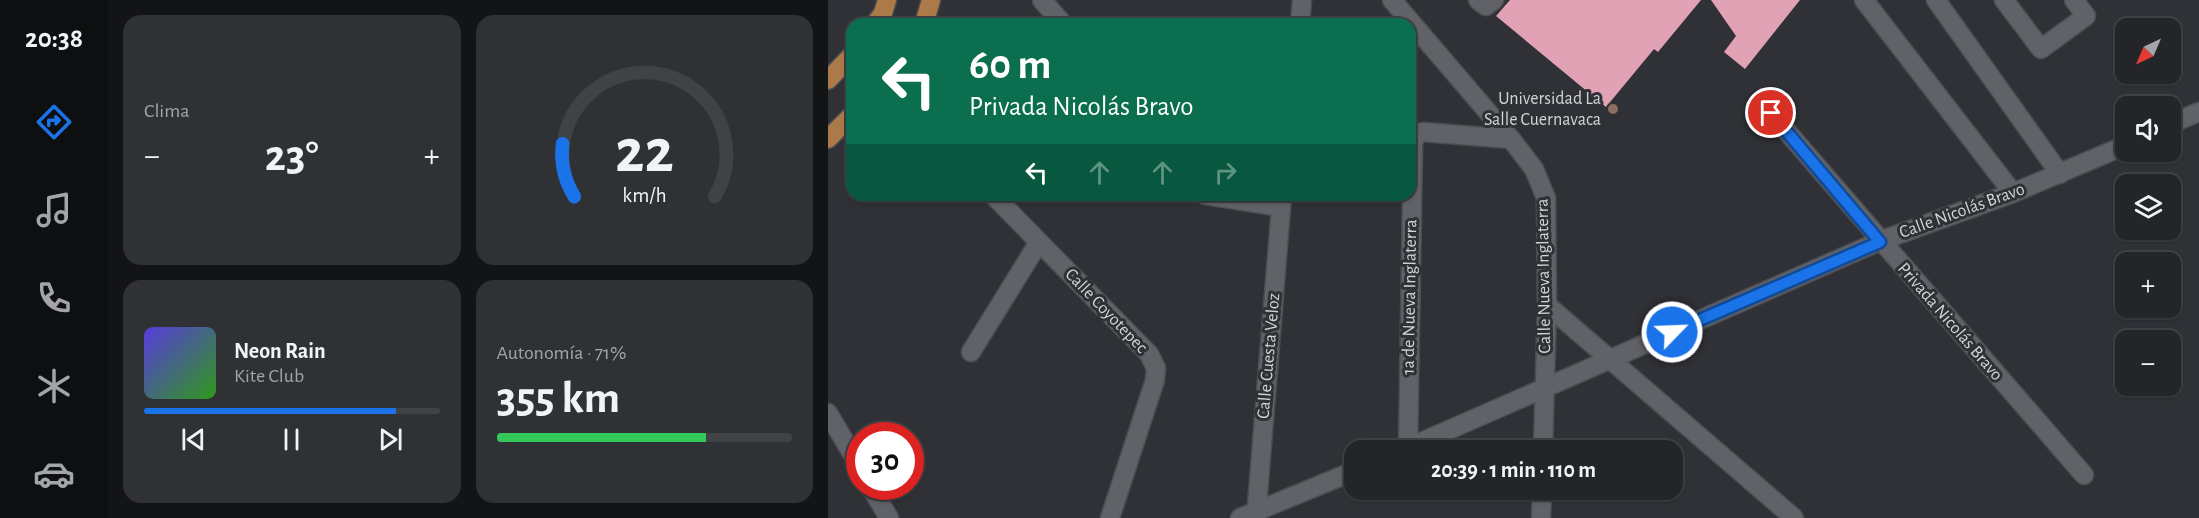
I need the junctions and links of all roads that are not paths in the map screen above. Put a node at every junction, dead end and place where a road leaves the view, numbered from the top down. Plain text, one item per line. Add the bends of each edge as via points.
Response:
1 (886, 0) edge
2 (932, 0) edge
3 (1042, 0) edge
4 (1302, 0) edge
5 (1392, 0) edge
6 (1478, 0) edge
7 (1494, 0) edge
8 (1864, 0) edge
9 (1936, 0) edge
10 (2004, 0) edge
11 (2074, 0) edge
12 (879, 18) edge
13 (926, 18) edge
14 (1057, 18) edge
15 (1300, 18) edge
16 (1407, 18) edge
17 (1416, 28) edge
18 (846, 61) edge
19 (828, 80) edge
20 (1771, 113) dead end
21 (2196, 119) edge
22 (846, 122) edge
23 (2181, 122) edge
24 (1416, 134) edge
25 (828, 139) edge
26 (1511, 139) junction
27 (2115, 149) edge
28 (2060, 174) junction
29 (2013, 193) junction
30 (999, 201) edge
31 (1281, 201) edge
32 (1412, 201) edge
33 (1039, 242) junction
34 (1880, 242) junction
35 (1547, 304) junction
36 (971, 352) dead end
37 (1609, 359) junction
38 (1544, 390) junction
39 (828, 413) edge
40 (1405, 440) edge
41 (1426, 440) edge
42 (1543, 440) edge
43 (846, 443) edge
44 (1344, 475) edge
45 (2084, 476) dead end
46 (878, 500) edge
47 (1542, 500) edge
48 (1251, 516) edge
49 (889, 518) edge
50 (1110, 518) edge
51 (1541, 518) edge
52 (1794, 518) edge

1 - 12 main road
2 - 13 main road
3 - 14 street
4 - 15 street
5 - 16 street, Calle Nueva Inglaterra
6 - 7 street via 1486,6
8 - 29 street
9 - 28 street
10 - 11 street via 2041,49 2086,16
17 - 26 street, Calle Nueva Inglaterra
18 - 19 main road
20 - 34 street, Privada Nicolás Bravo
21 - 23 street
22 - 25 main road
24 - 26 street, 1a de Nueva Inglaterra
26 - 35 street, Calle Nueva Inglaterra via 1534,169 1546,198
27 - 28 street, Calle Nicolás Bravo
28 - 29 street, Calle Nicolás Bravo
29 - 34 street, Calle Nicolás Bravo
30 - 33 street, Calle Coyotepec
31 - 48 street, Calle Cuesta Veloz
32 - 40 street, 1a de Nueva Inglaterra
33 - 36 street
33 - 50 street, Calle Coyotepec via 1149,354 1156,368
34 - 37 street, Calle Nicolás Bravo
34 - 45 street, Privada Nicolás Bravo
35 - 37 street
35 - 38 street, Calle Nueva Inglaterra
37 - 38 street, Calle Nicolás Bravo
37 - 52 street
38 - 41 street, Calle Nicolás Bravo
38 - 42 street, Calle Nueva Inglaterra
39 - 43 street
44 - 48 street
46 - 49 street
47 - 51 street

